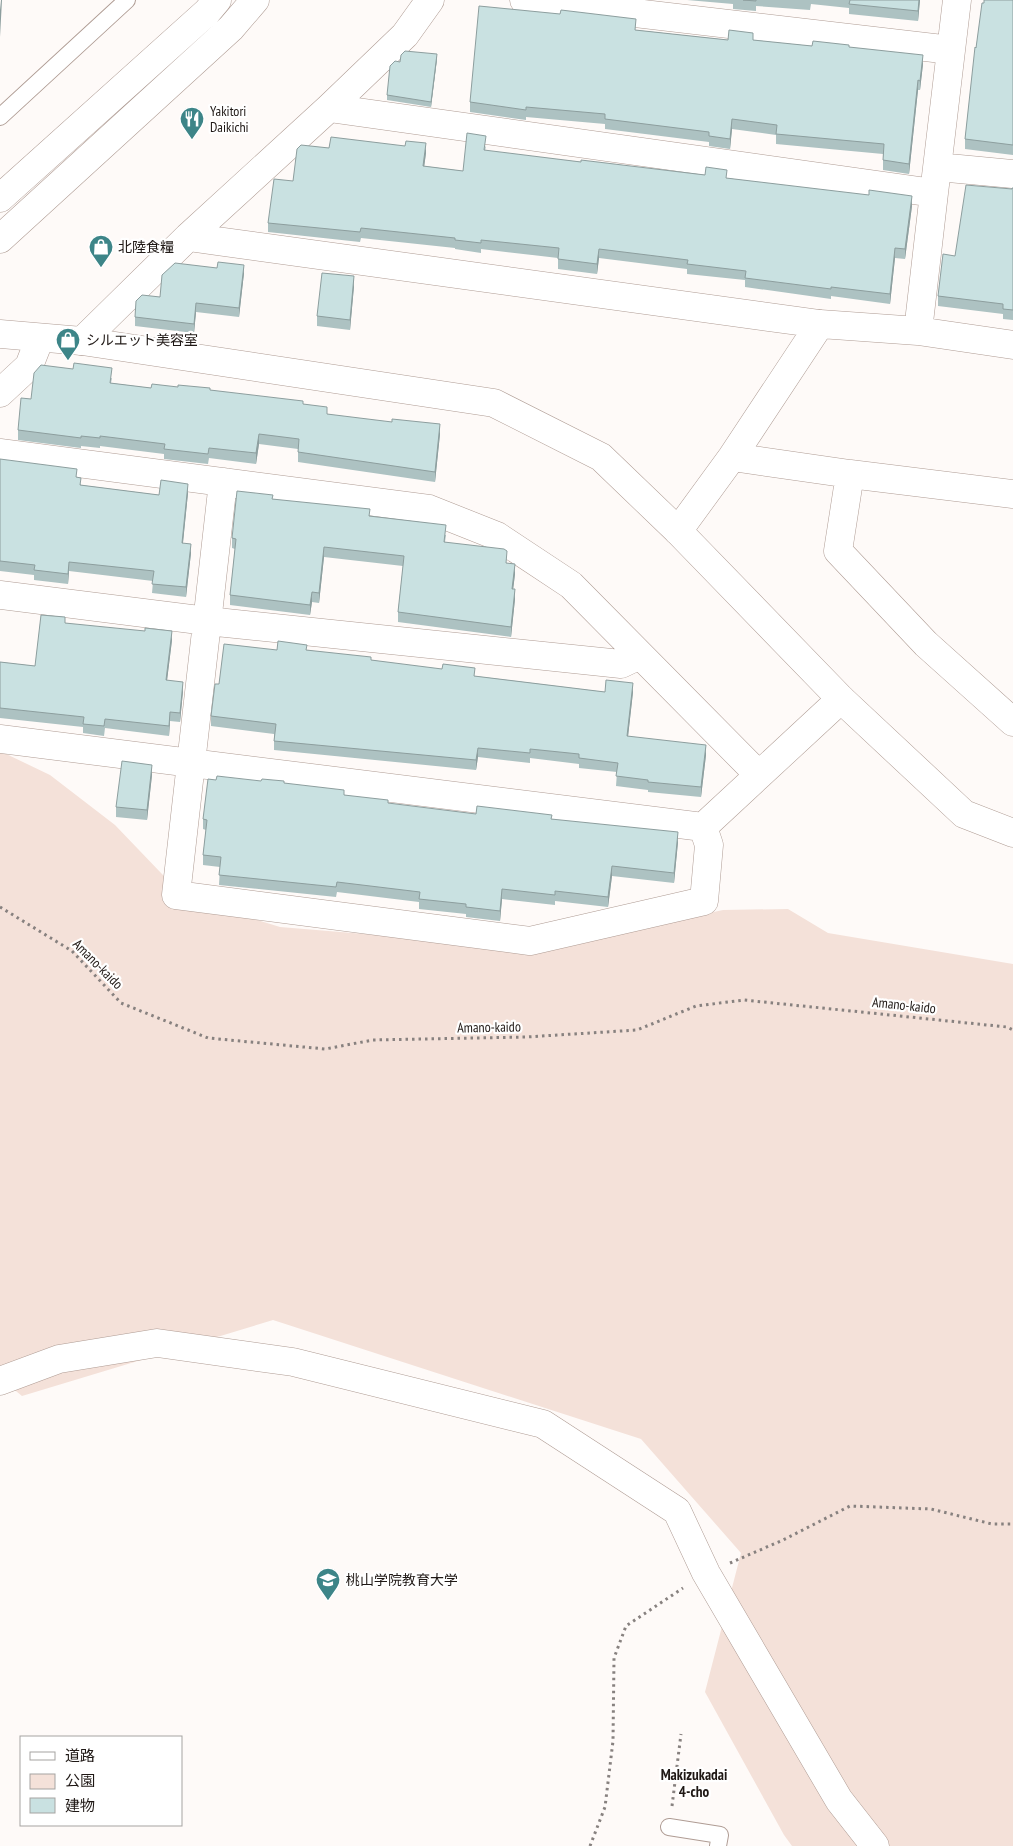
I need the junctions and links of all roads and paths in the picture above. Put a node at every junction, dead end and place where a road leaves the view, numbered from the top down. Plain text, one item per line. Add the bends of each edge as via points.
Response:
1 (127, 0) edge
2 (256, 0) edge
3 (430, 0) edge
4 (524, 0) edge
5 (957, 0) edge
6 (207, 4) edge
7 (951, 50) junction
8 (329, 108) junction
9 (0, 117) edge
10 (938, 167) junction
11 (1013, 174) edge
12 (934, 193) junction
13 (0, 198) edge
14 (188, 237) junction
15 (0, 239) edge
16 (820, 324) junction
17 (918, 332) junction
18 (0, 334) edge
19 (40, 338) junction
20 (82, 341) junction
21 (1013, 345) edge
22 (0, 392) edge
23 (0, 453) edge
24 (732, 457) junction
25 (850, 474) junction
26 (223, 482) junction
27 (1013, 494) edge
28 (678, 531) junction
29 (0, 595) edge
30 (207, 621) junction
31 (640, 655) junction
32 (841, 699) junction
33 (1013, 722) edge
34 (0, 739) edge
35 (191, 763) junction
36 (759, 775) junction
37 (703, 827) junction
38 (1013, 832) edge
39 (0, 907) edge
40 (1013, 1030) edge
41 (0, 1381) edge
42 (1013, 1524) edge
43 (706, 1573) junction
44 (681, 1734) dead end
45 (670, 1827) joint
46 (590, 1846) edge
47 (718, 1846) edge
48 (875, 1846) edge

1 - 9 lane
2 - 15 street via 231,28
3 - 8 street via 405,35
4 - 7 street
5 - 7 street
6 - 13 street
7 - 10 street
8 - 12 street
8 - 14 street
10 - 11 street
10 - 12 street
12 - 17 street
14 - 16 street
14 - 20 street
16 - 17 street
16 - 24 street
17 - 21 street
18 - 19 street
19 - 20 street
19 - 22 street via 29,366
20 - 28 street via 494,403 601,457
23 - 26 street
24 - 25 street
24 - 28 street
25 - 27 street
25 - 33 street via 838,551 926,644
26 - 30 street
26 - 31 street via 429,510 497,536 571,585
28 - 32 street
29 - 30 street
30 - 31 street via 622,664
30 - 35 street
31 - 36 street
32 - 36 street
32 - 38 street via 964,814
34 - 35 street
35 - 37 street
35 - 37 street via 176,895 530,941 704,901 709,845
36 - 37 street
39 - 40 path, Amano-kaido via 72,951 121,1003 208,1038 325,1049 373,1040 526,1037 637,1030 696,1006 744,1000
41 - 43 street via 59,1359 156,1344 293,1362 543,1424 677,1511
42 - 43 path via 992,1524 931,1509 850,1506 784,1540
43 - 46 path via 626,1626 614,1658 613,1741 605,1807
43 - 48 street via 839,1800
44 - 45 path
45 - 47 lane via 720,1834

